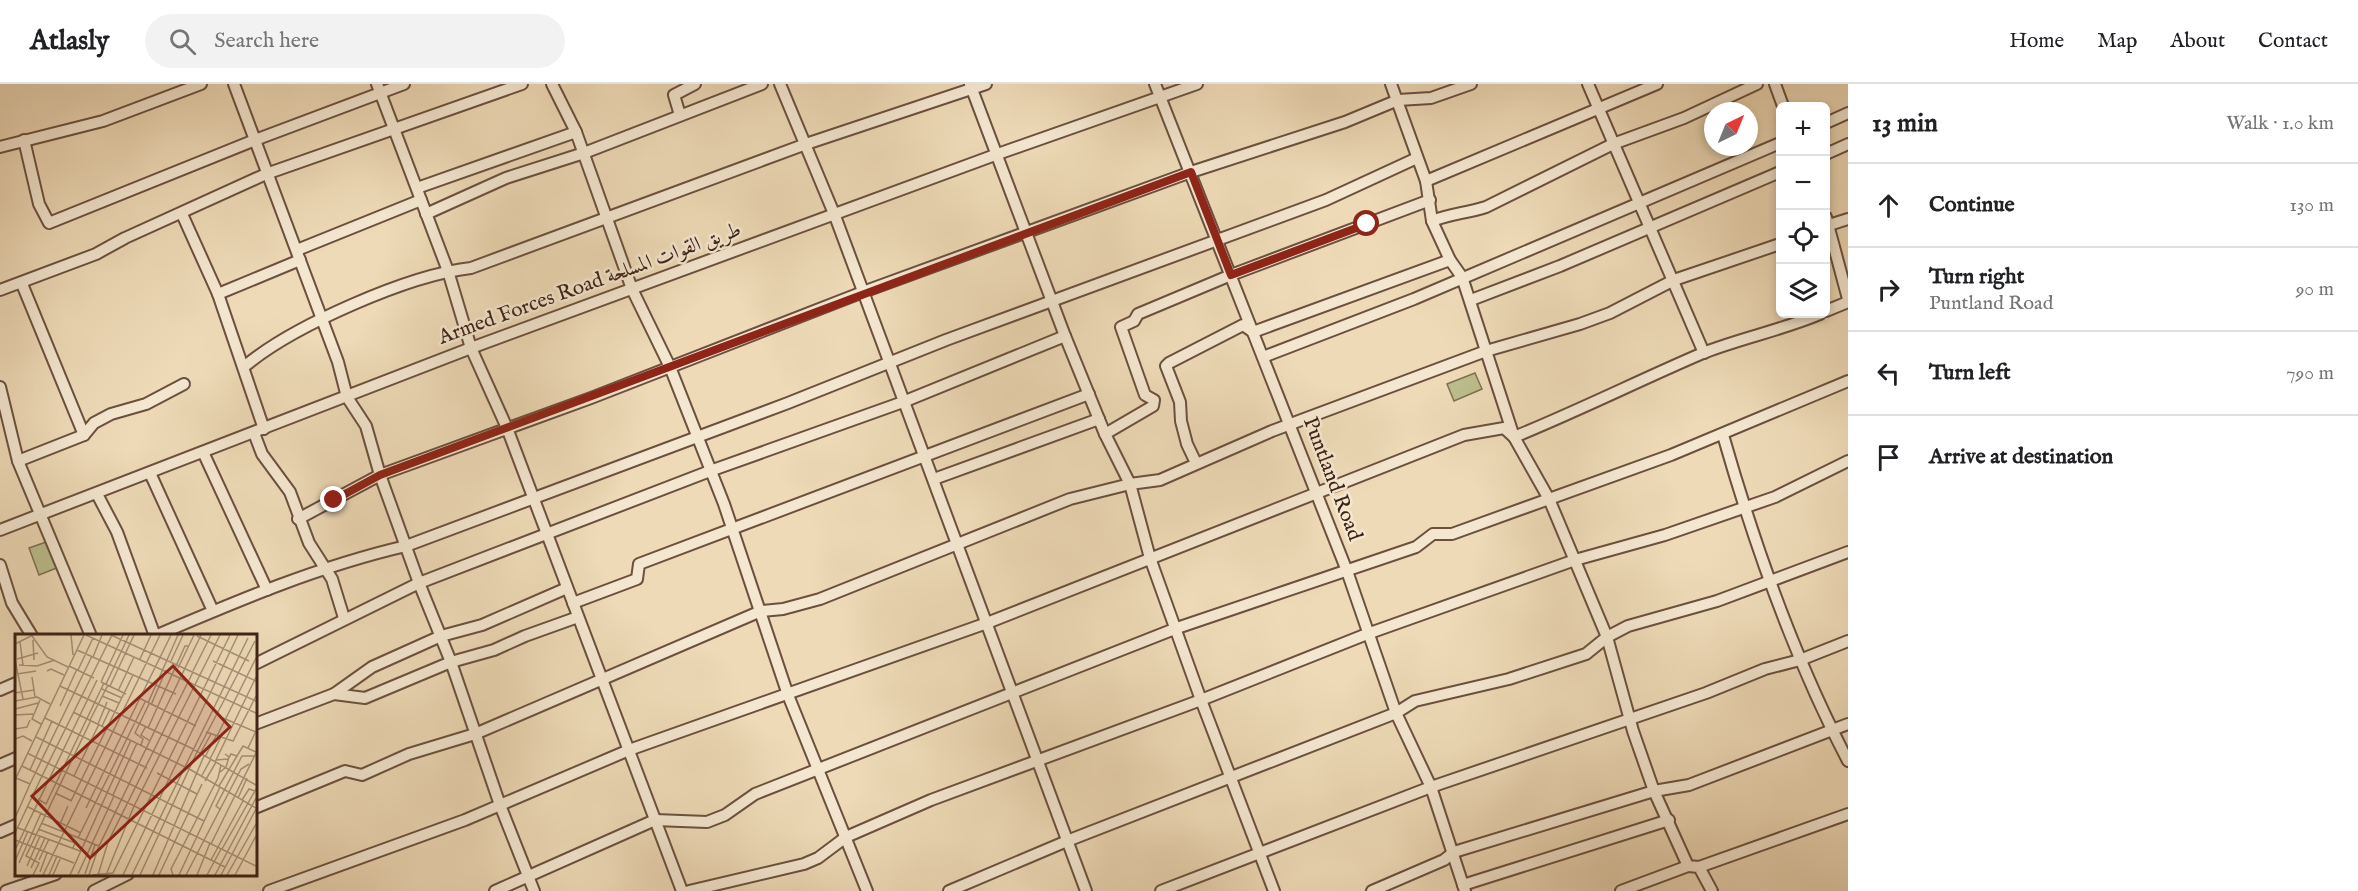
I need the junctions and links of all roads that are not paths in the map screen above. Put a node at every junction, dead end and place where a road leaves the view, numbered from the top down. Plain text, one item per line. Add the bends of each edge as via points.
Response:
1 (201, 84) edge
2 (234, 84) edge
3 (404, 84) edge
4 (522, 84) edge
5 (552, 84) edge
6 (694, 84) edge
7 (762, 84) edge
8 (780, 84) edge
9 (986, 84) edge
10 (1155, 84) edge
11 (1197, 84) edge
12 (1391, 84) edge
13 (1471, 84) edge
14 (1588, 84) edge
15 (1657, 84) edge
16 (1757, 84) edge
17 (1775, 84) edge
18 (971, 87) edge
19 (379, 88) edge
20 (1160, 98) junction
21 (1398, 100) junction
22 (1782, 102) edge
23 (1597, 107) junction
24 (1848, 113) edge
25 (680, 115) junction
26 (1830, 121) edge
27 (395, 130) junction
28 (576, 132) junction
29 (24, 140) junction
30 (255, 140) junction
31 (806, 144) junction
32 (1614, 144) junction
33 (1848, 144) edge
34 (1776, 145) edge
35 (0, 147) edge
36 (1830, 152) edge
37 (584, 153) junction
38 (995, 155) junction
39 (1417, 158) junction
40 (1191, 172) junction
41 (267, 174) junction
42 (1776, 174) edge
43 (1426, 181) junction
44 (417, 188) junction
45 (421, 200) junction
46 (1430, 200) junction
47 (1638, 203) junction
48 (182, 214) junction
49 (426, 214) junction
50 (835, 216) junction
51 (609, 219) junction
52 (1848, 219) edge
53 (1432, 221) junction
54 (1830, 222) edge
55 (1650, 226) junction
56 (1028, 233) junction
57 (1830, 233) edge
58 (1216, 238) junction
59 (1776, 245) edge
60 (298, 255) junction
61 (1450, 260) junction
62 (448, 270) junction
63 (1231, 275) junction
64 (1462, 277) junction
65 (1674, 280) junction
66 (22, 284) junction
67 (632, 289) junction
68 (0, 290) edge
69 (863, 292) junction
70 (218, 294) junction
71 (1054, 300) junction
72 (1471, 300) junction
73 (1848, 300) edge
74 (1830, 309) edge
75 (1810, 318) edge
76 (322, 320) junction
77 (1253, 332) junction
78 (1065, 336) junction
79 (471, 348) junction
80 (1486, 351) junction
81 (1704, 353) junction
82 (1263, 357) junction
83 (889, 361) junction
84 (245, 366) junction
85 (670, 367) junction
86 (1848, 381) edge
87 (184, 384) dead end
88 (0, 387) edge
89 (1089, 394) junction
90 (347, 397) junction
91 (903, 402) junction
92 (1099, 419) junction
93 (1289, 424) junction
94 (507, 428) junction
95 (259, 431) junction
96 (1105, 434) junction
97 (84, 435) junction
98 (1724, 435) junction
99 (698, 436) junction
100 (1514, 437) junction
101 (203, 452) junction
102 (925, 456) junction
103 (18, 461) junction
104 (1848, 462) edge
105 (1196, 463) junction
106 (710, 471) junction
107 (150, 473) junction
108 (380, 475) junction
109 (934, 479) junction
110 (1130, 484) junction
111 (1316, 491) junction
112 (97, 494) junction
113 (533, 497) junction
114 (1549, 499) junction
115 (1743, 508) junction
116 (42, 515) junction
117 (298, 519) junction
118 (0, 530) edge
119 (734, 530) junction
120 (546, 535) junction
121 (958, 545) junction
122 (406, 546) junction
123 (1848, 552) edge
124 (1150, 558) junction
125 (1575, 560) junction
126 (0, 565) edge
127 (325, 569) junction
128 (1347, 571) junction
129 (1770, 580) junction
130 (418, 583) junction
131 (567, 588) junction
132 (267, 590) junction
133 (573, 603) junction
134 (213, 611) junction
135 (761, 611) junction
136 (578, 617) junction
137 (344, 618) junction
138 (987, 623) junction
139 (1177, 628) junction
140 (31, 634) edge
141 (90, 634) edge
142 (154, 634) edge
143 (160, 634) edge
144 (1367, 634) junction
145 (441, 636) junction
146 (1607, 638) junction
147 (1848, 641) edge
148 (1800, 660) junction
149 (451, 662) junction
150 (256, 663) edge
151 (602, 678) junction
152 (15, 683) edge
153 (0, 690) edge
154 (1013, 690) junction
155 (334, 694) junction
156 (788, 695) junction
157 (1201, 700) junction
158 (1396, 712) junction
159 (1630, 718) junction
160 (256, 724) edge
161 (1848, 724) edge
162 (1832, 731) junction
163 (475, 734) junction
164 (629, 750) junction
165 (15, 758) edge
166 (1038, 760) junction
167 (1848, 761) edge
168 (0, 765) edge
169 (817, 771) junction
170 (1230, 778) junction
171 (1431, 787) junction
172 (1654, 791) junction
173 (500, 805) junction
174 (256, 808) edge
175 (1848, 814) edge
176 (656, 820) junction
177 (1669, 820) junction
178 (15, 825) edge
179 (0, 832) edge
180 (846, 837) junction
181 (1067, 841) junction
182 (1258, 852) junction
183 (1454, 852) junction
184 (1694, 867) junction
185 (50, 876) edge
186 (124, 876) edge
187 (529, 876) junction
188 (1398, 880) junction
189 (1464, 888) edge
190 (6, 891) edge
191 (94, 891) edge
192 (269, 891) edge
193 (495, 891) edge
194 (534, 891) edge
195 (682, 891) edge
196 (689, 891) edge
197 (867, 891) edge
198 (949, 891) edge
199 (1086, 891) edge
200 (1161, 891) edge
201 (1274, 891) edge
202 (1372, 891) edge
203 (1403, 891) edge
204 (1621, 891) edge
205 (1712, 891) edge

1 - 29 street via 103,121
2 - 30 street
3 - 19 street
4 - 27 street
5 - 28 street
6 - 25 street via 674,95
7 - 25 street
8 - 31 street
9 - 18 street
10 - 20 street, Puntland Road
11 - 20 street, Armed Forces Road طريق القوات المسلحة
12 - 21 street
13 - 21 street via 1431,98
14 - 23 street
15 - 23 street
16 - 32 street via 1684,118
17 - 22 street
18 - 31 street
18 - 38 street
19 - 27 street
19 - 30 street
20 - 38 street, Armed Forces Road طريق القوات المسلحة
20 - 40 street, Puntland Road
21 - 39 street
21 - 40 street via 1345,122
23 - 32 street
23 - 43 street
24 - 26 street
25 - 37 street
27 - 41 street
27 - 44 street
28 - 37 street
28 - 44 street
29 - 30 street via 33,187 49,223
29 - 35 street
30 - 41 street
31 - 50 street
31 - 51 street
32 - 47 street
32 - 53 street via 1486,207
33 - 36 street
34 - 47 street
37 - 49 street via 506,178
37 - 51 street
38 - 50 street, Armed Forces Road طريق القوات المسلحة
38 - 56 street
39 - 43 street
39 - 58 street via 1326,200
40 - 56 street
40 - 58 street, Puntland Road
41 - 48 street
41 - 60 street
42 - 55 street
43 - 46 street
44 - 45 street
45 - 49 street
45 - 60 street
46 - 53 street
46 - 63 street
47 - 55 street
47 - 64 street
48 - 66 street
48 - 70 street
49 - 62 street
50 - 67 street, Armed Forces Road طريق القوات المسلحة
50 - 69 street
51 - 62 street via 471,268
51 - 67 street
52 - 54 street
53 - 61 street
55 - 65 street
55 - 72 street
56 - 69 street
56 - 71 street
57 - 73 street
58 - 63 street, Puntland Road
58 - 71 street
59 - 65 street
60 - 70 street
60 - 76 street
61 - 64 street
61 - 77 street
62 - 76 street
62 - 79 street
63 - 77 street, Puntland Road
63 - 96 street via 1138,314 1134,321 1121,327 1145,395 1154,400 1153,406
64 - 72 street
64 - 82 street
65 - 80 street via 1610,313
65 - 81 street
66 - 68 street
66 - 97 street
67 - 79 street, Armed Forces Road طريق القوات المسلحة
67 - 85 street
69 - 83 street
69 - 85 street
70 - 84 street
71 - 78 street
71 - 83 street
72 - 80 street
73 - 74 street
75 - 81 street
76 - 84 street via 281,340
76 - 90 street
77 - 82 street, Puntland Road
77 - 105 street via 1242,324 1166,366
78 - 89 street
78 - 91 street
79 - 90 street, Armed Forces Road طريق القوات المسلحة
79 - 94 street
80 - 93 street
80 - 100 street
81 - 100 street
82 - 93 street, Puntland Road
83 - 91 street
83 - 99 street
84 - 95 street
85 - 94 street
85 - 99 street
86 - 98 street
87 - 97 street via 146,404 111,414 94,423
88 - 103 street
89 - 92 street
89 - 102 street
90 - 95 street, Armed Forces Road طريق القوات المسلحة
90 - 108 street via 366,426
91 - 102 street
91 - 106 street
92 - 96 street
92 - 109 street
93 - 105 street
93 - 111 street, Puntland Road
94 - 108 street
94 - 113 street
95 - 101 street, Armed Forces Road طريق القوات المسلحة
95 - 117 street via 262,454 290,492
96 - 110 street
97 - 103 street
98 - 114 street
98 - 115 street
99 - 106 street
99 - 113 street
100 - 111 street via 1504,428 1464,435
100 - 114 street
101 - 107 street, Armed Forces Road طريق القوات المسلحة
101 - 132 street
102 - 109 street
102 - 119 street
103 - 116 street
104 - 115 street
105 - 110 street via 1160,480
106 - 119 street
106 - 120 street
107 - 112 street, Armed Forces Road طريق القوات المسلحة
107 - 134 street
108 - 117 street
108 - 122 street
109 - 121 street
110 - 121 street via 1070,499
110 - 124 street
111 - 124 street
111 - 128 street, Puntland Road
112 - 116 street, Armed Forces Road طريق القوات المسلحة
112 - 142 street via 117,532
113 - 120 street
113 - 122 street
114 - 125 street
114 - 128 street via 1452,534 1432,534 1416,547
115 - 125 street
115 - 129 street
116 - 118 street, Armed Forces Road طريق القوات المسلحة
116 - 141 street
117 - 127 street
119 - 133 street via 639,564 637,579
119 - 135 street
120 - 130 street
120 - 131 street
121 - 135 street via 820,599
121 - 138 street
122 - 127 street
122 - 130 street
123 - 129 street
124 - 138 street
124 - 139 street
125 - 144 street
125 - 146 street
126 - 140 street via 12,603
127 - 132 street
127 - 137 street
128 - 139 street
128 - 144 street, Puntland Road
129 - 146 street via 1717,601 1628,626
129 - 148 street
130 - 137 street
130 - 145 street
131 - 133 street
131 - 145 street via 482,625
132 - 134 street
133 - 136 street
134 - 143 street
135 - 151 street
135 - 156 street
136 - 149 street via 494,650
136 - 151 street
137 - 150 street
138 - 154 street
138 - 156 street
139 - 154 street
139 - 157 street
144 - 157 street
144 - 158 street, Puntland Road
145 - 149 street
145 - 155 street via 372,667
146 - 158 street via 1586,654 1509,679 1415,701
146 - 159 street
147 - 148 street
148 - 159 street
148 - 162 street
149 - 155 street via 364,698
149 - 163 street
151 - 163 street
151 - 164 street
152 - 153 street
154 - 166 street
154 - 169 street
155 - 160 street
156 - 164 street
156 - 169 street
157 - 166 street
157 - 170 street
158 - 170 street
158 - 171 street, Puntland Road
159 - 171 street
159 - 172 street
161 - 162 street
162 - 167 street
162 - 172 street via 1689,785
163 - 173 street
163 - 174 street via 409,754 362,775 345,771
164 - 173 street
164 - 176 street
165 - 168 street
166 - 180 street via 930,800
166 - 181 street
169 - 176 street via 754,794 725,815 707,822
169 - 180 street
170 - 181 street
170 - 182 street
171 - 182 street
171 - 183 street, Puntland Road
172 - 177 street
172 - 183 street
173 - 187 street
173 - 192 street
175 - 184 street
176 - 187 street
176 - 195 street
177 - 184 street
177 - 189 street
178 - 179 street
180 - 196 street via 804,864
180 - 197 street
181 - 198 street
181 - 199 street
182 - 200 street
182 - 201 street
183 - 188 street
183 - 189 street, Puntland Road
184 - 204 street
184 - 205 street
185 - 190 street
186 - 191 street
187 - 193 street
187 - 194 street
188 - 202 street
188 - 203 street

